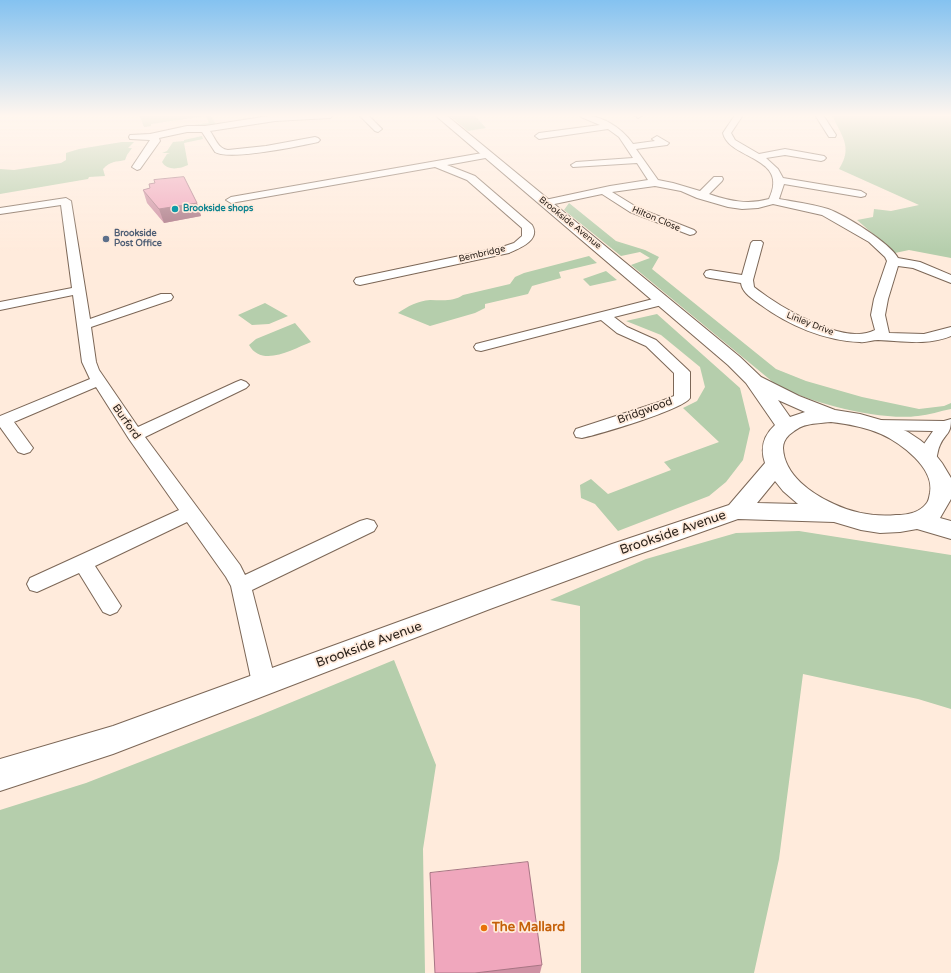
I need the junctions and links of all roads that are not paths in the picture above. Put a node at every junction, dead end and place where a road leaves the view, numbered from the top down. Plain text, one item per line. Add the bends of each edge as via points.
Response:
1 (142, 160) edge
2 (457, 160) edge
3 (494, 160) edge
4 (635, 160) edge
5 (640, 160) edge
6 (762, 160) edge
7 (436, 164) junction
8 (406, 165) dead end
9 (576, 165) dead end
10 (137, 167) dead end
11 (718, 179) dead end
12 (778, 180) junction
13 (655, 183) junction
14 (323, 184) junction
15 (604, 191) junction
16 (861, 194) dead end
17 (701, 196) junction
18 (230, 200) dead end
19 (773, 202) junction
20 (545, 203) junction
21 (0, 211) edge
22 (690, 232) dead end
23 (757, 243) dead end
24 (893, 261) junction
25 (710, 274) dead end
26 (951, 279) edge
27 (747, 280) junction
28 (360, 281) dead end
29 (79, 290) junction
30 (166, 297) dead end
31 (661, 301) junction
32 (0, 306) edge
33 (0, 310) edge
34 (603, 315) junction
35 (84, 325) junction
36 (951, 331) edge
37 (878, 336) junction
38 (481, 348) dead end
39 (752, 379) junction
40 (98, 381) junction
41 (242, 385) dead end
42 (831, 416) junction
43 (2, 421) edge
44 (876, 425) junction
45 (948, 425) edge
46 (786, 426) junction
47 (582, 433) dead end
48 (135, 435) junction
49 (24, 448) dead end
50 (928, 459) junction
51 (776, 465) junction
52 (947, 488) edge
53 (737, 511) junction
54 (190, 512) junction
55 (834, 514) junction
56 (917, 520) junction
57 (367, 526) dead end
58 (951, 530) edge
59 (82, 562) junction
60 (37, 584) dead end
61 (241, 586) junction
62 (110, 606) dead end
63 (264, 683) junction
64 (0, 775) edge

1 - 10 street
2 - 7 street
3 - 20 street, Brookside Avenue
4 - 9 street
5 - 13 street
6 - 12 street via 769,165
7 - 14 street
7 - 28 street, Bembridge via 471,178 528,227 528,237 518,245 505,250
8 - 14 street via 402,161 317,176
11 - 17 street
12 - 16 street
12 - 19 street via 779,187
13 - 15 street
13 - 17 street
14 - 18 street
15 - 20 street
15 - 22 street, Hilton Close via 634,210
17 - 19 street via 730,204 750,206
19 - 24 street via 825,212 873,240
20 - 31 street, Brookside Avenue
21 - 29 street, Burford via 66,201
23 - 27 street
24 - 26 street via 916,265
24 - 37 street via 881,299 878,315 882,332
25 - 27 street
27 - 37 street, Linley Drive via 748,288 764,302 790,318 829,333 859,338
29 - 32 street
29 - 35 street, Burford
30 - 35 street
31 - 34 street
31 - 39 street, Brookside Avenue
32 - 33 street
34 - 38 street
34 - 47 street, Bridgwood via 622,330 651,343 682,372 682,398
35 - 40 street, Burford via 89,362
36 - 37 street, Linley Drive via 925,338
39 - 42 street, Brookside Avenue via 792,400
39 - 46 street, Brookside Avenue
40 - 43 street
40 - 48 street, Burford
41 - 48 street
42 - 44 street
42 - 46 street via 810,417
43 - 49 street
44 - 45 street
44 - 50 street via 908,441
45 - 50 street via 932,444
46 - 51 street via 774,443
48 - 54 street, Burford
50 - 52 street
51 - 53 street, Brookside Avenue
51 - 55 street via 788,483 808,500
52 - 56 street via 932,512
53 - 55 street, Brookside Avenue
53 - 63 street, Brookside Avenue via 620,551
54 - 59 street
54 - 61 street, Burford
55 - 56 street via 878,524 893,525
56 - 58 street
57 - 61 street
59 - 60 street
59 - 62 street
61 - 63 street, Burford
63 - 64 street, Brookside Avenue via 113,740

